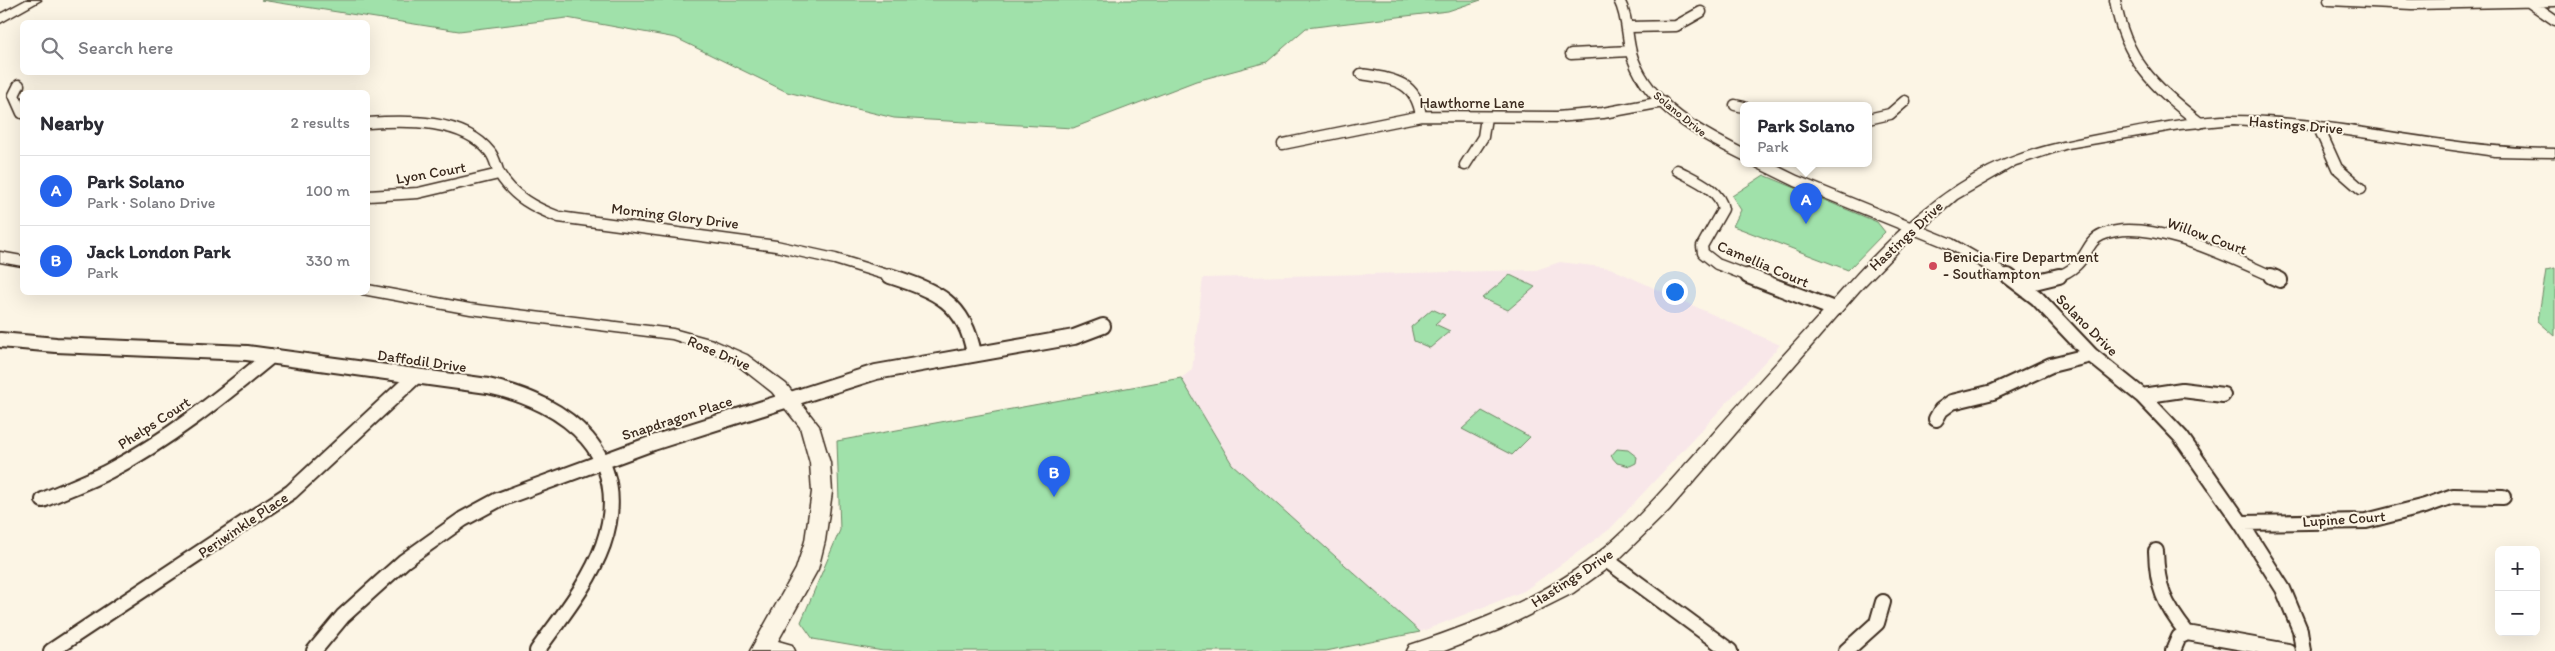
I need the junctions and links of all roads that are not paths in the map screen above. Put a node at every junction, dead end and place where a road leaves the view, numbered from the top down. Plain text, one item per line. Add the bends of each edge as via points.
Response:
1 (35, 0) edge
2 (1619, 0) edge
3 (2115, 0) edge
4 (2330, 0) edge
5 (2526, 0) edge
6 (2555, 1) edge
7 (1701, 12) dead end
8 (0, 19) edge
9 (2555, 20) edge
10 (1630, 27) junction
11 (1630, 51) junction
12 (1571, 54) dead end
13 (1361, 74) dead end
14 (18, 85) dead end
15 (1905, 101) dead end
16 (1663, 102) junction
17 (20, 109) edge
18 (1421, 116) junction
19 (1486, 117) junction
20 (1872, 118) edge
21 (370, 123) edge
22 (2200, 123) junction
23 (2318, 126) junction
24 (1283, 144) dead end
25 (1740, 153) edge
26 (2555, 153) edge
27 (1465, 165) dead end
28 (1768, 167) edge
29 (1677, 170) dead end
30 (499, 174) junction
31 (2361, 189) dead end
32 (370, 196) edge
33 (1910, 228) junction
34 (0, 257) edge
35 (20, 261) edge
36 (2280, 280) dead end
37 (2022, 285) junction
38 (370, 290) edge
39 (1834, 309) junction
40 (1103, 326) dead end
41 (0, 340) edge
42 (974, 354) junction
43 (2091, 355) junction
44 (270, 356) junction
45 (416, 376) junction
46 (2223, 395) dead end
47 (2142, 396) junction
48 (790, 399) junction
49 (1936, 420) dead end
50 (603, 460) junction
51 (2503, 497) dead end
52 (44, 500) dead end
53 (2241, 523) junction
54 (2156, 551) dead end
55 (1605, 559) junction
56 (1883, 602) dead end
57 (2187, 633) junction
58 (769, 650) edge
59 (51, 651) edge
60 (314, 651) edge
61 (537, 651) edge
62 (1418, 651) edge
63 (1730, 651) edge
64 (1846, 651) edge
65 (2173, 651) edge
66 (2288, 651) edge
67 (2303, 651) edge

1 - 8 street
2 - 10 street, Solano Drive
3 - 22 street via 2123,38 2137,64 2165,96
4 - 5 street via 2403,4
5 - 6 street
5 - 9 street
7 - 10 street via 1690,23 1680,27
10 - 11 street, Solano Drive
11 - 12 street
11 - 16 street, Solano Drive via 1645,84
13 - 18 street via 1406,85 1414,92
14 - 17 street via 14,96
15 - 20 street via 1890,114
16 - 19 street, Hawthorne Lane via 1573,116
16 - 25 street, Solano Drive via 1712,140
18 - 19 street, Hawthorne Lane
18 - 24 street, Hawthorne Lane via 1388,121 1312,142
19 - 27 street via 1487,130
21 - 30 street, Morning Glory Drive via 412,122 456,130 491,152
22 - 23 street, Hastings Drive via 2246,120
22 - 33 street, Hastings Drive via 2048,148 2014,160 1970,182
23 - 26 street, Hastings Drive via 2484,150
23 - 31 street via 2337,168
28 - 33 street, Solano Drive
29 - 39 street, Camellia Court via 1708,188 1722,202 1723,209 1702,246 1703,254 1717,264
30 - 32 street, Lyon Court via 418,193
30 - 42 street, Morning Glory Drive via 514,194 551,214 774,245 868,268 914,284 950,304 964,320
33 - 37 street, Solano Drive via 1978,258
33 - 39 street, Hastings Drive
34 - 35 street
36 - 37 street, Willow Court via 2192,244 2129,230 2097,238 2076,268
37 - 43 street, Solano Drive
38 - 48 street, Rose Drive via 470,308 673,334 741,359 759,370
39 - 55 street, Hastings Drive via 1656,511
40 - 42 street, Snapdragon Place via 1074,337
41 - 44 street, Daffodil Drive via 42,346 184,348
42 - 48 street, Snapdragon Place via 876,372
43 - 47 street, Solano Drive
43 - 49 street via 2050,365 1993,392 1952,402 1941,410
44 - 45 street, Daffodil Drive
44 - 52 street, Phelps Court via 222,397 140,453 109,471
45 - 50 street, Daffodil Drive via 517,392 536,400 562,414
45 - 59 street, Periwinkle Place via 291,492
46 - 47 street via 2186,388
47 - 53 street, Solano Drive via 2181,437
48 - 50 street, Snapdragon Place
48 - 58 street, Rose Drive via 817,447 822,492 807,569
50 - 60 street, Snapdragon Place via 498,500 456,524 379,582 343,616
50 - 61 street, Daffodil Drive via 612,503 601,552
51 - 53 street, Lupine Court via 2453,496 2366,521
53 - 67 street, Solano Drive via 2283,589 2300,630
54 - 57 street via 2156,586 2167,608
55 - 62 street, Hastings Drive via 1512,615
55 - 63 street
56 - 64 street via 1877,623
57 - 65 street via 2179,637
57 - 66 street

